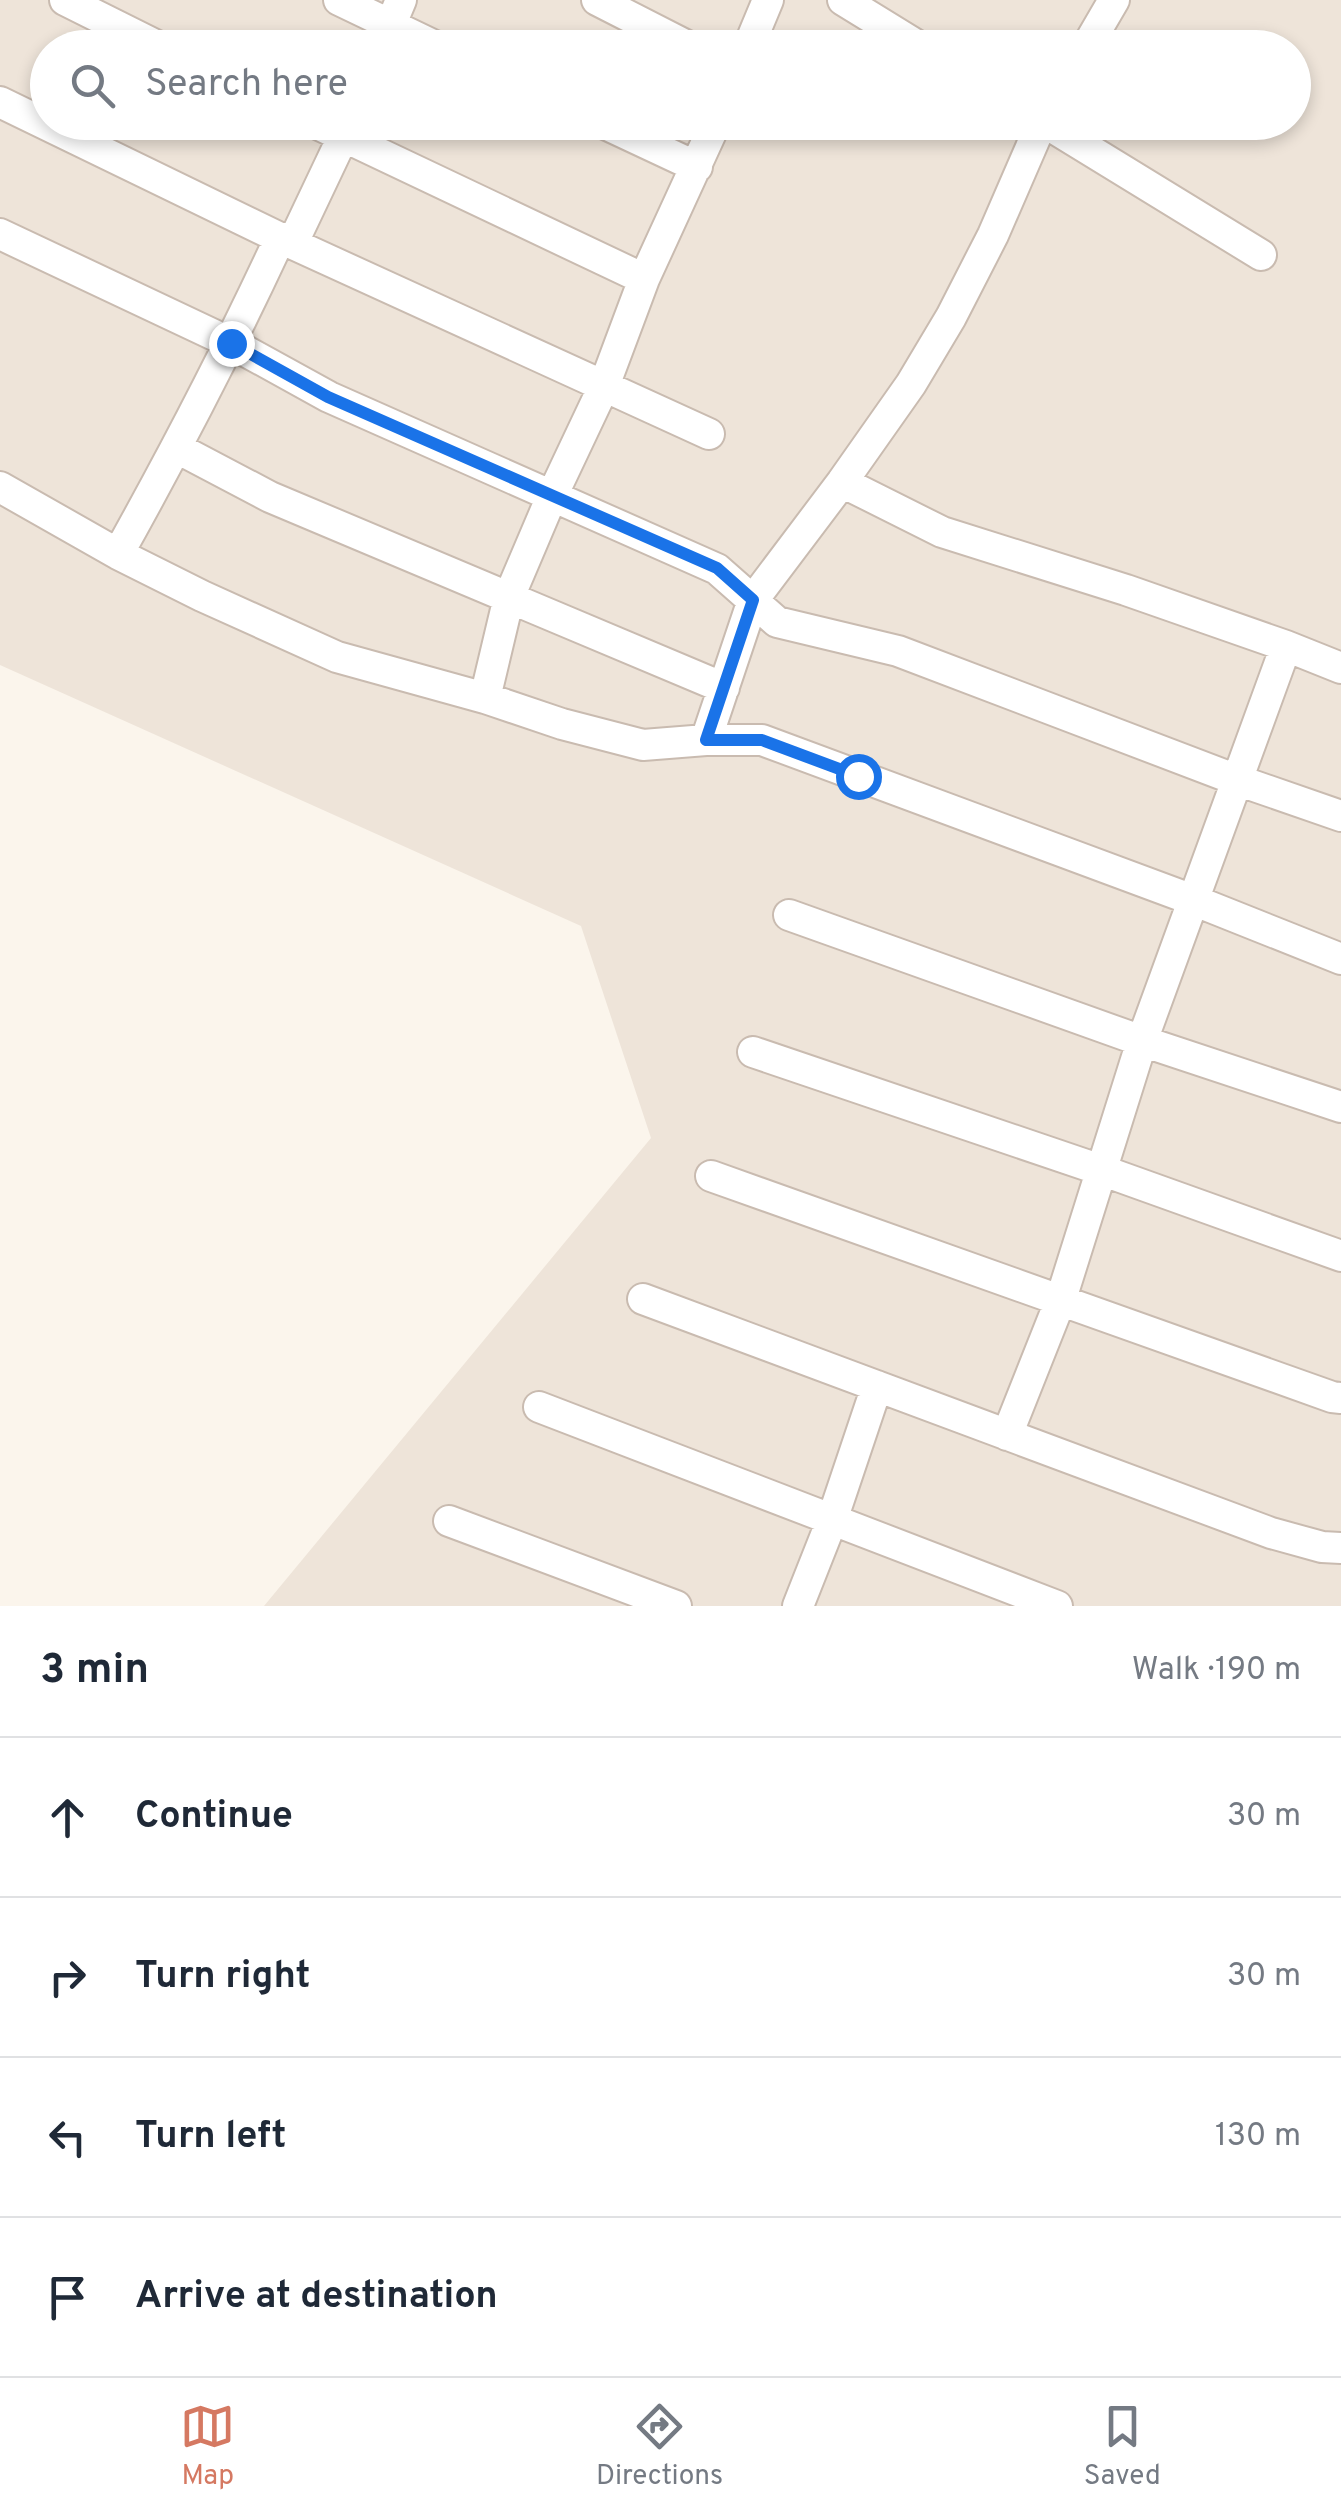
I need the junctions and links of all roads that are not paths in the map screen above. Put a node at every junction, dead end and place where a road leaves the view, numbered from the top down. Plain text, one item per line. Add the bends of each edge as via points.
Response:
1 (65, 0) edge
2 (339, 0) edge
3 (597, 0) edge
4 (768, 0) edge
5 (843, 0) edge
6 (1114, 0) edge
7 (391, 24) edge
8 (125, 30) edge
9 (655, 30) edge
10 (756, 30) edge
11 (892, 30) edge
12 (1096, 30) edge
13 (0, 102) edge
14 (30, 117) edge
15 (78, 140) edge
16 (342, 140) edge
17 (367, 140) edge
18 (641, 140) edge
19 (708, 140) edge
20 (1035, 140) edge
21 (1073, 140) edge
22 (697, 166) junction
23 (0, 234) edge
24 (280, 238) junction
25 (1262, 255) dead end
26 (644, 280) junction
27 (231, 343) junction
28 (604, 386) junction
29 (710, 434) dead end
30 (178, 448) junction
31 (842, 482) junction
32 (0, 488) edge
33 (552, 496) junction
34 (118, 554) junction
35 (509, 597) junction
36 (753, 600) junction
37 (1286, 646) junction
38 (1341, 668) edge
39 (724, 688) junction
40 (486, 698) junction
41 (706, 740) junction
42 (1237, 780) junction
43 (1341, 816) edge
44 (1193, 900) junction
45 (790, 915) dead end
46 (1341, 959) edge
47 (1142, 1041) junction
48 (753, 1052) dead end
49 (1341, 1107) edge
50 (1101, 1170) junction
51 (712, 1176) dead end
52 (1341, 1256) edge
53 (643, 1299) dead end
54 (1061, 1299) junction
55 (877, 1386) junction
56 (1341, 1398) edge
57 (539, 1407) dead end
58 (1007, 1434) junction
59 (449, 1520) dead end
60 (832, 1520) junction
61 (1341, 1548) edge
62 (676, 1606) edge
63 (798, 1606) edge
64 (1057, 1606) edge

1 - 8 street
2 - 7 street
3 - 9 street
4 - 10 street
5 - 11 street
6 - 12 street
13 - 14 street
15 - 24 street
16 - 24 street via 295,238
17 - 26 street
18 - 22 street
19 - 22 street
20 - 31 street via 951,317
21 - 25 street
22 - 26 street
23 - 27 street
24 - 27 street
24 - 28 street
26 - 28 street
27 - 30 street
27 - 33 street via 328,397
28 - 29 street
28 - 33 street
30 - 34 street
30 - 35 street via 270,497
31 - 36 street
31 - 37 street via 942,532
32 - 34 street
33 - 35 street
33 - 36 street via 717,568
34 - 40 street via 337,657
35 - 39 street
35 - 40 street
36 - 39 street
36 - 42 street via 777,622 898,651
37 - 38 street
37 - 42 street
39 - 41 street
40 - 41 street via 642,746
41 - 44 street via 762,740
42 - 43 street
42 - 44 street
44 - 46 street
44 - 47 street
45 - 47 street
47 - 49 street
47 - 50 street
48 - 50 street
50 - 52 street
50 - 54 street
51 - 54 street
53 - 55 street
54 - 56 street
54 - 58 street
55 - 58 street
55 - 60 street
57 - 60 street
58 - 61 street via 1270,1533
59 - 62 street
60 - 63 street
60 - 64 street

